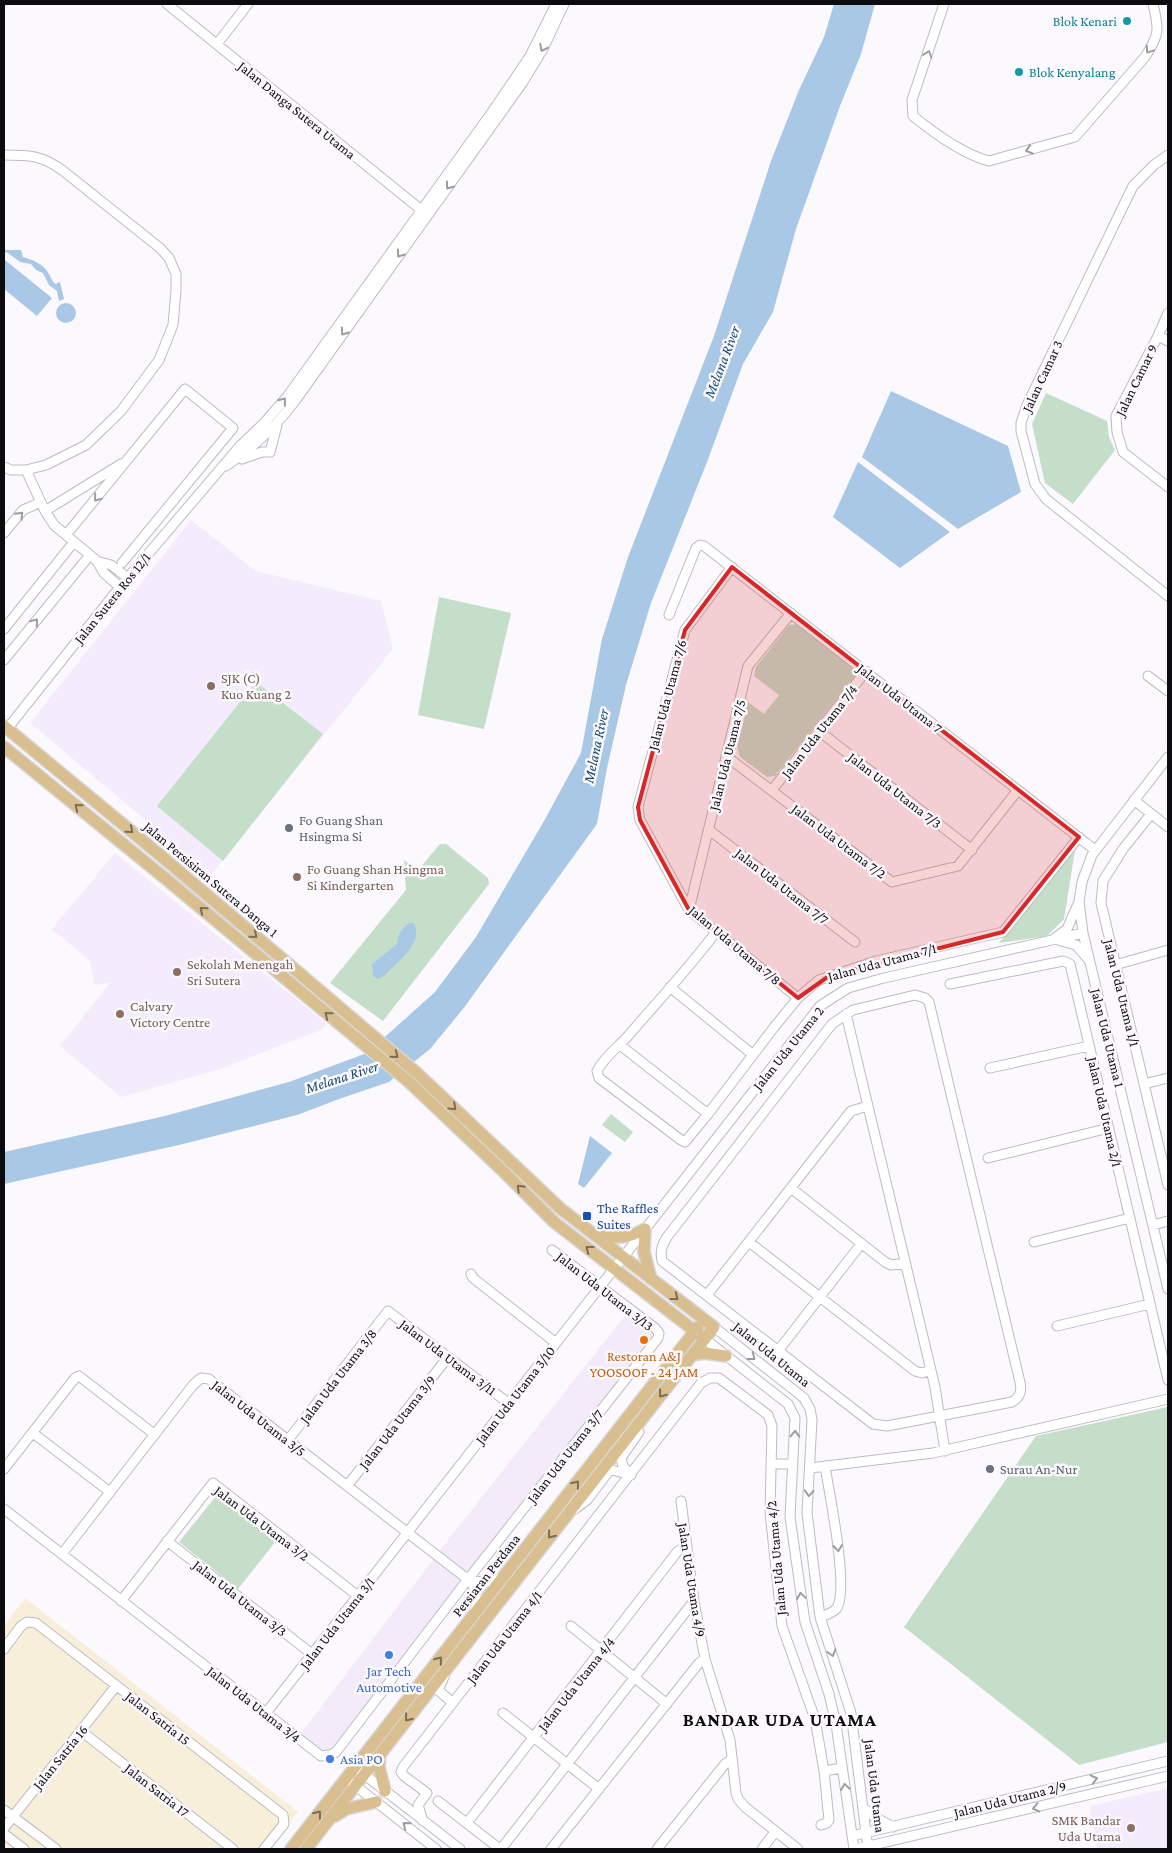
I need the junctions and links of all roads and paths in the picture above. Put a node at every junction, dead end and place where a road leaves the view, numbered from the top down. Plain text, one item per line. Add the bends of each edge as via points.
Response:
1 (168, 4) edge
2 (248, 4) edge
3 (556, 4) edge
4 (564, 4) edge
5 (944, 4) edge
6 (1153, 4) edge
7 (217, 44) junction
8 (4, 155) edge
9 (1168, 155) edge
10 (424, 213) junction
11 (368, 290) junction
12 (1168, 313) edge
13 (1158, 336) junction
14 (1168, 341) edge
15 (278, 423) junction
16 (249, 436) junction
17 (257, 442) junction
18 (128, 460) junction
19 (235, 460) junction
20 (4, 467) edge
21 (26, 470) junction
22 (220, 471) junction
23 (1168, 487) edge
24 (41, 502) junction
25 (45, 511) junction
26 (4, 533) edge
27 (66, 536) junction
28 (74, 542) junction
29 (90, 554) junction
30 (97, 561) junction
31 (122, 563) dead end
32 (732, 567) junction
33 (128, 578) junction
34 (120, 587) junction
35 (1168, 596) edge
36 (791, 613) junction
37 (669, 615) dead end
38 (4, 629) edge
39 (4, 660) edge
40 (866, 671) junction
41 (1148, 676) dead end
42 (1168, 691) edge
43 (5, 729) edge
44 (818, 731) junction
45 (4, 747) edge
46 (726, 756) junction
47 (1168, 757) edge
48 (772, 790) junction
49 (1018, 790) junction
50 (1134, 800) junction
51 (638, 807) joint
52 (1151, 814) junction
53 (1168, 827) edge
54 (709, 830) junction
55 (1079, 837) junction
56 (972, 850) junction
57 (1096, 850) junction
58 (1079, 902) junction
59 (689, 910) junction
60 (716, 932) junction
61 (1083, 933) junction
62 (1053, 939) junction
63 (855, 942) dead end
64 (1168, 950) edge
65 (1090, 962) junction
66 (1115, 965) junction
67 (950, 984) dead end
68 (670, 987) junction
69 (798, 998) junction
70 (846, 1014) junction
71 (369, 1041) junction
72 (620, 1045) junction
73 (1089, 1046) junction
74 (752, 1054) junction
75 (990, 1068) dead end
76 (418, 1074) joint
77 (1168, 1078) edge
78 (409, 1082) joint
79 (1144, 1084) junction
80 (868, 1106) junction
81 (708, 1114) junction
82 (1109, 1128) junction
83 (988, 1158) dead end
84 (1168, 1185) edge
85 (791, 1188) junction
86 (1130, 1218) junction
87 (1168, 1221) edge
88 (1153, 1225) junction
89 (645, 1229) junction
90 (590, 1231) junction
91 (749, 1242) junction
92 (1034, 1242) dead end
93 (861, 1244) junction
94 (552, 1250) dead end
95 (623, 1257) junction
96 (905, 1263) junction
97 (614, 1268) junction
98 (471, 1274) dead end
99 (651, 1279) junction
100 (600, 1286) junction
101 (1168, 1289) edge
102 (707, 1295) junction
103 (820, 1297) junction
104 (1150, 1304) junction
105 (388, 1311) joint
106 (675, 1316) junction
107 (704, 1320) junction
108 (1057, 1326) dead end
109 (714, 1327) junction
110 (658, 1332) joint
111 (695, 1332) junction
112 (705, 1339) junction
113 (556, 1343) junction
114 (683, 1346) junction
115 (778, 1351) junction
116 (692, 1355) junction
117 (726, 1356) junction
118 (448, 1358) junction
119 (931, 1370) junction
120 (1168, 1380) edge
121 (1168, 1399) edge
122 (508, 1403) junction
123 (647, 1412) junction
124 (940, 1416) junction
125 (33, 1433) junction
126 (154, 1434) junction
127 (288, 1440) junction
128 (651, 1450) joint
129 (945, 1450) junction
130 (771, 1464) junction
131 (793, 1464) junction
132 (825, 1466) junction
133 (810, 1468) junction
134 (4, 1469) edge
135 (631, 1475) junction
136 (347, 1486) junction
137 (110, 1492) junction
138 (681, 1501) dead end
139 (4, 1509) edge
140 (570, 1512) junction
141 (407, 1532) junction
142 (167, 1542) junction
143 (686, 1546) junction
144 (62, 1554) junction
145 (503, 1577) junction
146 (469, 1580) junction
147 (358, 1596) junction
148 (121, 1600) junction
149 (694, 1601) junction
150 (474, 1616) junction
151 (820, 1617) junction
152 (571, 1626) dead end
153 (4, 1648) edge
154 (601, 1650) junction
155 (312, 1654) junction
156 (705, 1659) junction
157 (452, 1662) junction
158 (634, 1678) junction
159 (116, 1686) junction
160 (452, 1703) junction
161 (667, 1704) junction
162 (266, 1713) junction
163 (503, 1713) dead end
164 (81, 1731) junction
165 (534, 1737) junction
166 (380, 1754) junction
167 (732, 1759) junction
168 (1168, 1761) edge
169 (567, 1764) junction
170 (842, 1768) junction
171 (360, 1771) junction
172 (824, 1771) junction
173 (1168, 1776) edge
174 (351, 1782) junction
175 (599, 1789) junction
176 (385, 1790) junction
177 (438, 1801) dead end
178 (376, 1802) junction
179 (863, 1807) junction
180 (4, 1810) edge
181 (13, 1816) junction
182 (424, 1821) junction
183 (327, 1822) junction
184 (467, 1823) junction
185 (822, 1825) dead end
186 (893, 1827) junction
187 (4, 1828) edge
188 (775, 1832) junction
189 (866, 1833) junction
190 (4, 1834) edge
191 (852, 1836) junction
192 (898, 1840) junction
193 (868, 1848) edge
194 (24, 1849) edge
195 (56, 1849) edge
196 (233, 1849) edge
197 (264, 1849) edge
198 (290, 1849) edge
199 (306, 1849) edge
200 (436, 1849) edge
201 (460, 1849) edge
202 (500, 1849) edge
203 (551, 1849) edge
204 (657, 1849) edge
205 (762, 1849) edge
206 (798, 1849) edge
207 (855, 1849) edge
208 (888, 1849) edge

1 - 7 street, Jalan Danga Sutera Utama
2 - 7 street
3 - 10 street via 530,56
4 -> 10 street via 524,82
6 -> 5 street via 1158,26 1154,42 1145,57 1076,137 989,161 949,142 913,116 912,100
7 - 10 street, Jalan Danga Sutera Utama
8 - 21 street via 48,160 160,248 176,274 173,325 159,360 122,411 86,445 46,465
9 - 35 street, Jalan Camar 3 via 1133,186 1027,405 1021,431 1035,484 1043,495
10 - 11 street
11 -> 15 street
16 -> 11 street, Jalan Sutera Ros 12/1 via 286,397
12 - 13 street, Jalan Camar 9
13 - 14 street
13 - 23 street, Jalan Camar 9 via 1116,416 1117,432 1123,452
15 - 17 street, Jalan Sutera Ros 12/1
15 - 19 street via 270,452
16 - 17 street
16 - 22 street, Jalan Sutera Ros 12/1
17 - 19 street, Jalan Sutera Ros 12/1
18 - 25 street
18 -> 27 street
18 - 31 street, Jalan Sutera Ros 12/1 via 185,389 233,428
19 - 22 street, Jalan Sutera Ros 12/1
20 - 21 street
21 - 24 street
22 - 33 street, Jalan Sutera Ros 12/1
24 - 25 street
26 -> 24 street via 22,510
25 - 27 street
27 - 28 street
28 - 29 street
28 - 38 street
29 - 30 street
39 -> 29 street
30 - 33 street via 111,565
30 - 34 street via 104,573
32 - 36 street, Jalan Uda Utama 7
32 - 37 street, Jalan Uda Utama 7 via 704,546 696,548
32 - 51 street, Jalan Uda Utama 7/6 via 684,630
33 - 34 street, Jalan Sutera Ros 12/1
34 - 43 street, Jalan Sutera Ros 12/1
36 - 40 street, Jalan Uda Utama 7
36 - 46 street, Jalan Uda Utama 7/5 via 748,666
40 - 44 street, Jalan Uda Utama 7/4
40 - 49 street, Jalan Uda Utama 7
41 - 42 street
43 -> 71 main road, Jalan Persisiran Sutera Danga 1 via 160,855
44 - 48 street, Jalan Uda Utama 7/4
44 - 56 street, Jalan Uda Utama 7/3
71 -> 45 main road, Jalan Persisiran Sutera Danga 1
46 - 48 street, Jalan Uda Utama 7/2
46 - 54 street, Jalan Uda Utama 7/5
47 - 50 street, Jalan Uda Utama 1
48 - 56 street, Jalan Uda Utama 7/2 via 892,882 958,866
49 - 55 street, Jalan Uda Utama 7
49 - 56 street, Jalan Uda Utama 7/2
50 - 52 street
50 - 57 street, Jalan Uda Utama 1
51 - 59 street, Jalan Uda Utama 7/8 via 640,820
52 - 53 street
52 - 66 street, Jalan Uda Utama 1/1 via 1103,881 1102,912
54 - 59 street, Jalan Uda Utama 7/5
54 - 63 street, Jalan Uda Utama 7/7
55 - 57 street, Jalan Uda Utama 7
55 - 69 street, Jalan Uda Utama 7/1 via 1003,932 876,961 829,976 819,980
57 - 58 street, Jalan Uda Utama 1 via 1082,882
58 - 61 street, Jalan Uda Utama 1
58 - 62 street via 1067,929
59 - 60 street, Jalan Uda Utama 7/8
60 - 68 street
60 - 69 street, Jalan Uda Utama 7/8
61 - 62 street, Jalan Uda Utama 2
61 - 65 street, Jalan Uda Utama 1
62 - 65 street via 1076,945
62 - 89 street, Jalan Uda Utama 2 via 848,988 820,1006
64 - 66 street
65 - 88 street, Jalan Uda Utama 1
66 - 79 street, Jalan Uda Utama 1/1
67 - 73 street, Jalan Uda Utama 2/1 via 1063,961 1070,964
68 - 72 street
68 - 74 street
69 - 74 street, Jalan Uda Utama 7/1
70 - 80 street
70 - 102 street via 832,1024 662,1245 662,1261
70 - 124 street via 915,994 929,1002 1019,1378 1021,1392 1012,1402
71 -> 76 main road, Jalan Persisiran Sutera Danga 1
71 - 78 main road, Jalan Persisiran Sutera Danga 1
72 - 81 street
72 - 81 street, Jalan Uda Utama 7/1 via 601,1063 597,1070 599,1078 685,1142
73 - 75 street
73 - 82 street, Jalan Uda Utama 2/1
74 - 81 street, Jalan Uda Utama 7/1
76 -> 90 main road, Jalan Uda Utama via 561,1209
77 - 79 street
97 -> 78 main road, Jalan Uda Utama via 554,1222
79 - 84 street, Jalan Uda Utama 1/1
80 - 85 street via 851,1111
80 - 96 street
82 - 83 street
82 - 86 street, Jalan Uda Utama 2/1
85 - 91 street
85 - 93 street
86 - 92 street
86 - 104 street, Jalan Uda Utama 2/1
87 - 88 street
88 - 101 street, Jalan Uda Utama 1
89 - 90 main road via 620,1238
89 - 95 street, Jalan Uda Utama 2
89 - 99 main road via 644,1252
90 - 95 main road, Jalan Uda Utama
91 - 102 street
91 - 103 street
93 - 96 street via 891,1265
93 - 103 street
94 - 100 street, Jalan Uda Utama 3/13
95 - 97 street, Jalan Uda Utama 3/10
95 - 99 main road, Jalan Uda Utama
96 - 119 street
97 - 100 street, Jalan Uda Utama 3/10
97 - 106 main road, Jalan Uda Utama
98 - 113 street
99 -> 107 main road, Jalan Uda Utama
100 - 110 street, Jalan Uda Utama 3/13
100 - 113 street, Jalan Uda Utama 3/10
102 - 115 street
103 - 115 street
103 - 119 street via 915,1371
104 - 108 street
104 - 120 street, Jalan Uda Utama 2/1
105 - 118 street, Jalan Uda Utama 3/11
105 - 127 street, Jalan Uda Utama 3/8
106 - 111 main road, Jalan Uda Utama
106 - 114 main road via 681,1326
107 - 109 main road, Jalan Uda Utama
107 - 111 main road, Persiaran Perdana
109 - 112 main road, Persiaran Perdana
109 -> 133 street, Jalan Uda Utama via 804,1398 812,1420
110 - 146 street, Jalan Uda Utama 3/7 via 658,1338
111 - 112 main road, Jalan Uda Utama
111 - 114 main road, Persiaran Perdana
112 - 116 main road, Persiaran Perdana
112 - 117 street, Jalan Uda Utama
113 - 122 street, Jalan Uda Utama 3/10
145 -> 114 main road, Persiaran Perdana
115 - 124 street via 874,1424 893,1425
116 - 117 main road
116 -> 123 main road, Persiaran Perdana
131 -> 117 street, Jalan Uda Utama via 796,1429 792,1410
118 - 122 street, Jalan Uda Utama 3/11
118 - 136 street, Jalan Uda Utama 3/9
119 - 124 street
121 - 129 street
122 - 141 street, Jalan Uda Utama 3/10
123 - 135 street via 621,1458
123 - 140 main road, Persiaran Perdana
124 - 129 street
125 - 126 street via 79,1376
125 - 134 street
125 - 137 street
126 - 127 street, Jalan Uda Utama 3/5 via 201,1378 208,1379
126 - 137 street, Jalan Uda Utama 3/5
127 - 136 street, Jalan Uda Utama 3/5
128 - 130 street, Jalan Uda Utama 4/2 via 702,1383 710,1378 720,1378 768,1415 772,1426
128 - 135 street, Jalan Uda Utama 4/1
129 - 132 street
130 - 131 street
130 - 172 street, Jalan Uda Utama 4/2 via 770,1512 782,1626 815,1719
170 -> 131 street, Jalan Uda Utama via 829,1694 805,1622 790,1517
132 - 133 street
132 -> 151 street via 839,1553 840,1595 837,1608
133 -> 151 street, Jalan Uda Utama via 807,1513
135 - 140 street via 609,1471 587,1500
135 - 160 street, Jalan Uda Utama 4/1
136 - 141 street, Jalan Uda Utama 3/5
137 - 144 street, Jalan Uda Utama 3/5
138 - 143 street, Jalan Uda Utama 4/9
139 - 144 street, Jalan Uda Utama 3/4
140 -> 157 main road, Persiaran Perdana
141 - 146 street, Jalan Uda Utama 3/5
141 - 147 street, Jalan Uda Utama 3/1
142 - 147 street, Jalan Uda Utama 3/2 via 213,1483
142 - 148 street, Jalan Uda Utama 3/2
142 - 155 street, Jalan Uda Utama 3/3
143 - 149 street, Jalan Uda Utama 4/9
143 - 154 street, Jalan Uda Utama 4/4
144 - 148 street, Jalan Uda Utama 3/4
145 - 146 street via 490,1582
145 - 150 main road, Persiaran Perdana
146 - 150 street via 477,1595
146 - 162 street, Jalan Uda Utama 3/4 via 336,1752 320,1756
147 - 155 street, Jalan Uda Utama 3/1
148 - 162 street, Jalan Uda Utama 3/4
149 - 156 street, Jalan Uda Utama 4/9
149 - 158 street
171 -> 150 main road, Persiaran Perdana
151 -> 179 street, Jalan Uda Utama via 851,1713
152 - 154 street
153 - 159 street, Jalan Satria 15 via 21,1626 27,1622 36,1623
154 - 158 street
154 - 165 street, Jalan Uda Utama 4/4
155 - 162 street, Jalan Uda Utama 3/1
156 - 161 street
156 - 167 street, Jalan Uda Utama 4/9 via 730,1740
157 - 160 street via 439,1688
157 -> 166 main road, Persiaran Perdana
158 - 161 street
158 - 169 street
159 - 164 street, Jalan Satria 16
159 - 197 street, Jalan Satria 15 via 283,1815 284,1824
160 - 182 street, Jalan Uda Utama 4/1 via 402,1769 404,1776 428,1793 418,1805
161 - 175 street
163 - 165 street
164 - 181 street, Jalan Satria 16
164 - 196 street, Jalan Satria 17
165 - 169 street
165 - 184 street, Jalan Uda Utama 4/4
166 - 171 main road, Persiaran Perdana
166 - 176 main road via 378,1767
167 - 188 street, Jalan Uda Utama 4/9 via 738,1799
167 - 204 street via 724,1764
186 -> 168 street, Jalan Uda Utama 2/9
169 - 175 street
169 - 202 street
170 - 172 street
191 -> 170 street, Jalan Uda Utama
171 - 174 main road, Persiaran Perdana
171 - 176 street
172 - 185 street, Jalan Uda Utama 4/2 via 829,1820
173 -> 192 street, Jalan Uda Utama 2/9
174 - 178 street
174 - 183 main road, Persiaran Perdana
198 -> 174 main road, Persiaran Perdana
175 - 203 street
176 - 182 street
177 - 184 street
178 - 183 main road via 346,1808
200 -> 178 street
179 - 186 street
179 - 189 street, Jalan Uda Utama
180 - 181 street
181 - 187 street, Jalan Satria 16
181 - 195 street
182 - 201 street
183 - 199 main road, Persiaran Perdana
184 - 202 street
186 - 189 street, Jalan Uda Utama 2/9
188 - 205 street
188 - 206 street, Jalan Uda Utama 4/9
189 - 191 street, Jalan Uda Utama 2/9
189 - 193 street, Jalan Uda Utama
190 - 194 street
191 - 207 street, Jalan Uda Utama
192 - 193 street, Jalan Uda Utama 2/9
192 - 208 street
193 - 207 street, Jalan Uda Utama 2/9

